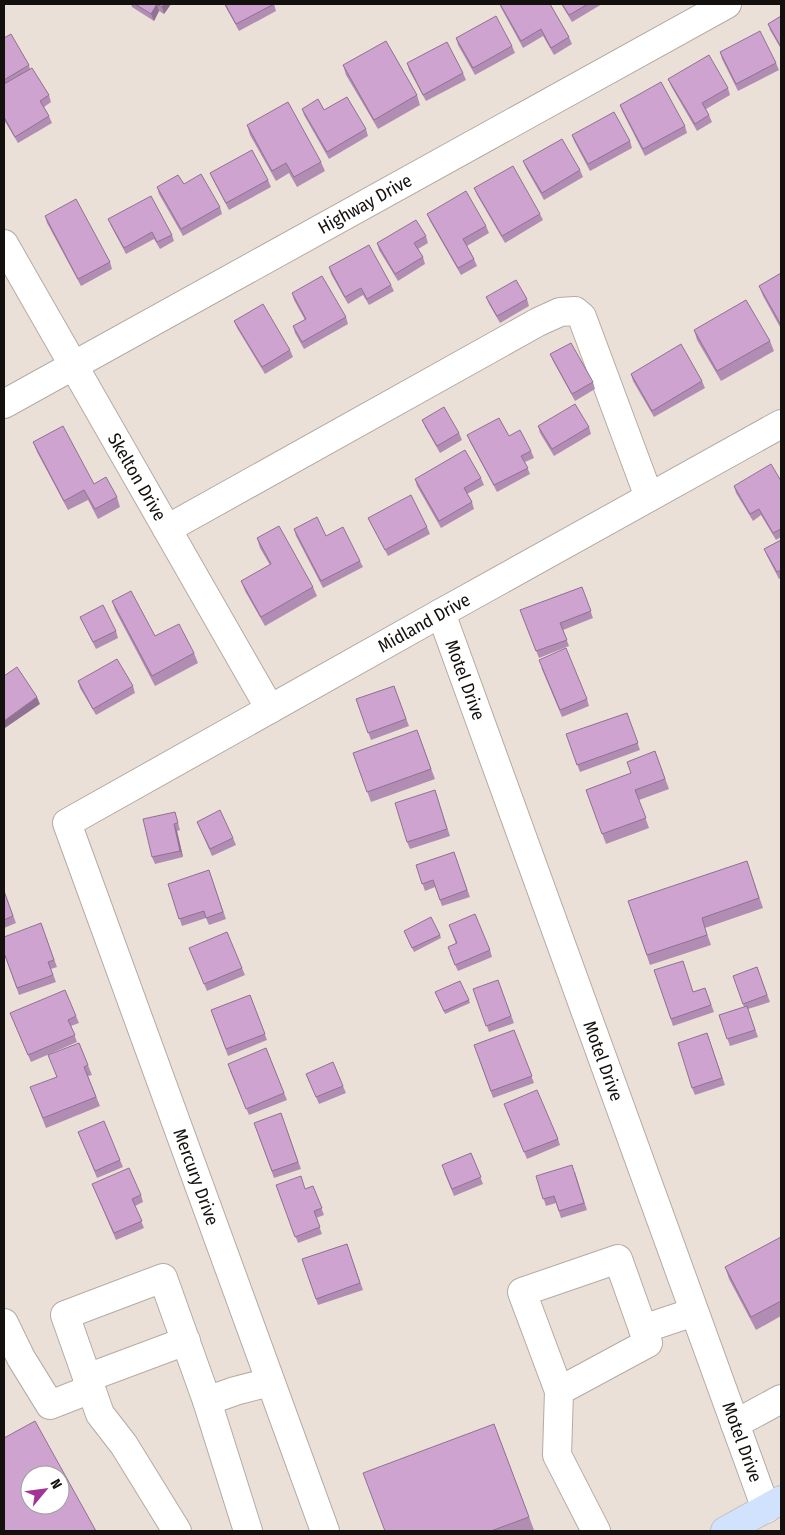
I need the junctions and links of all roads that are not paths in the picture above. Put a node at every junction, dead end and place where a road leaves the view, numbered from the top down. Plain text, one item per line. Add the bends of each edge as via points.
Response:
1 (727, 4) edge
2 (4, 244) edge
3 (73, 366) junction
4 (4, 404) edge
5 (781, 424) edge
6 (650, 497) junction
7 (167, 529) junction
8 (441, 613) junction
9 (270, 709) junction
10 (67, 823) joint
11 (694, 1312) junction
12 (4, 1323) edge
13 (643, 1329) junction
14 (186, 1341) junction
15 (270, 1382) junction
16 (89, 1384) junction
17 (559, 1392) junction
18 (781, 1399) edge
19 (207, 1401) junction
20 (735, 1424) junction
21 (774, 1504) edge
22 (177, 1531) edge
23 (248, 1531) edge
24 (325, 1531) edge
25 (596, 1531) edge
26 (725, 1531) edge

1 - 3 street, Highway Drive
2 - 3 street, Skelton Drive
3 - 4 street, Highway Drive
3 - 7 street, Skelton Drive
5 - 6 street, Midland Drive
6 - 7 street via 582,317 575,311 560,312 538,322
6 - 8 street, Midland Drive
7 - 9 street, Skelton Drive
8 - 9 street, Midland Drive
8 - 11 street, Motel Drive
9 - 10 street, Midland Drive
10 - 15 street, Mercury Drive
11 - 13 street
11 - 20 street, Motel Drive
12 - 16 street via 50,1405
13 - 17 street via 648,1343
13 - 17 street via 618,1259 522,1292
14 - 16 street
14 - 16 street via 164,1278 65,1315
14 - 19 street
15 - 19 street
15 - 24 street, Mercury Drive
16 - 22 street via 100,1414 124,1445
17 - 25 street via 557,1454
18 - 20 street
19 - 23 street
20 - 21 street, Motel Drive
21 - 26 main road

